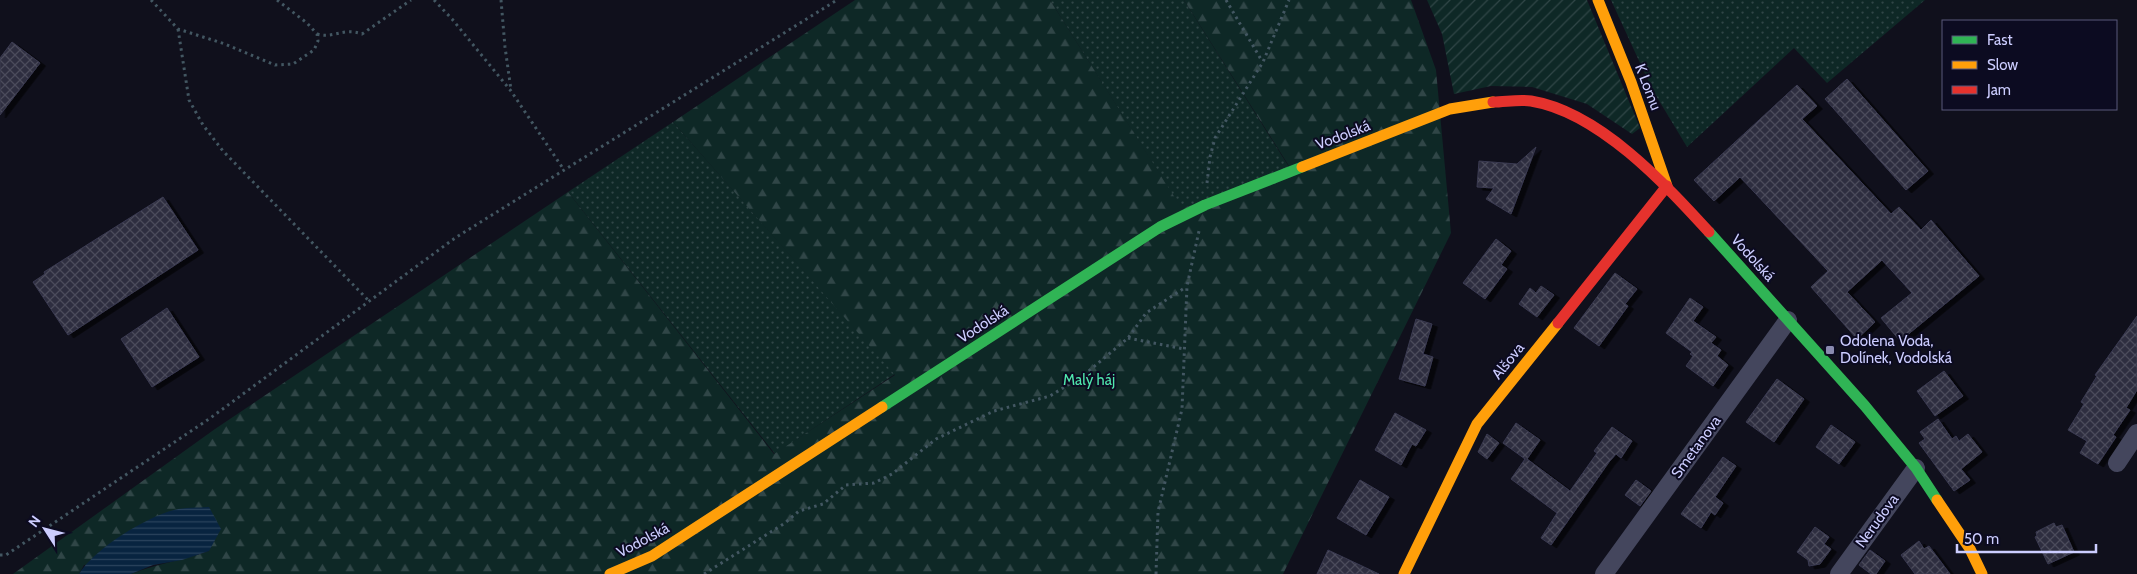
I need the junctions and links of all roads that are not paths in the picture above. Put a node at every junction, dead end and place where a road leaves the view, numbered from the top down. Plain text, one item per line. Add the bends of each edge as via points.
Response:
1 (1598, 0) edge
2 (1666, 186) junction
3 (1788, 320) junction
4 (2137, 433) edge
5 (2117, 463) dead end
6 (1916, 468) junction
7 (610, 574) edge
8 (1404, 574) edge
9 (1604, 574) edge
10 (1839, 574) edge
11 (1982, 574) edge

1 - 2 street, K Lomu via 1631,82
2 - 3 street, Vodolská
2 - 7 street, Vodolská via 1611,140 1568,112 1544,103 1491,102 1450,109 1204,205 1160,227 652,556
2 - 8 street, Alšova via 1477,424
3 - 6 street, Vodolská
3 - 9 street, Smetanova
4 - 5 street
6 - 10 street, Nerudova
6 - 11 street, Vodolská via 1970,549

